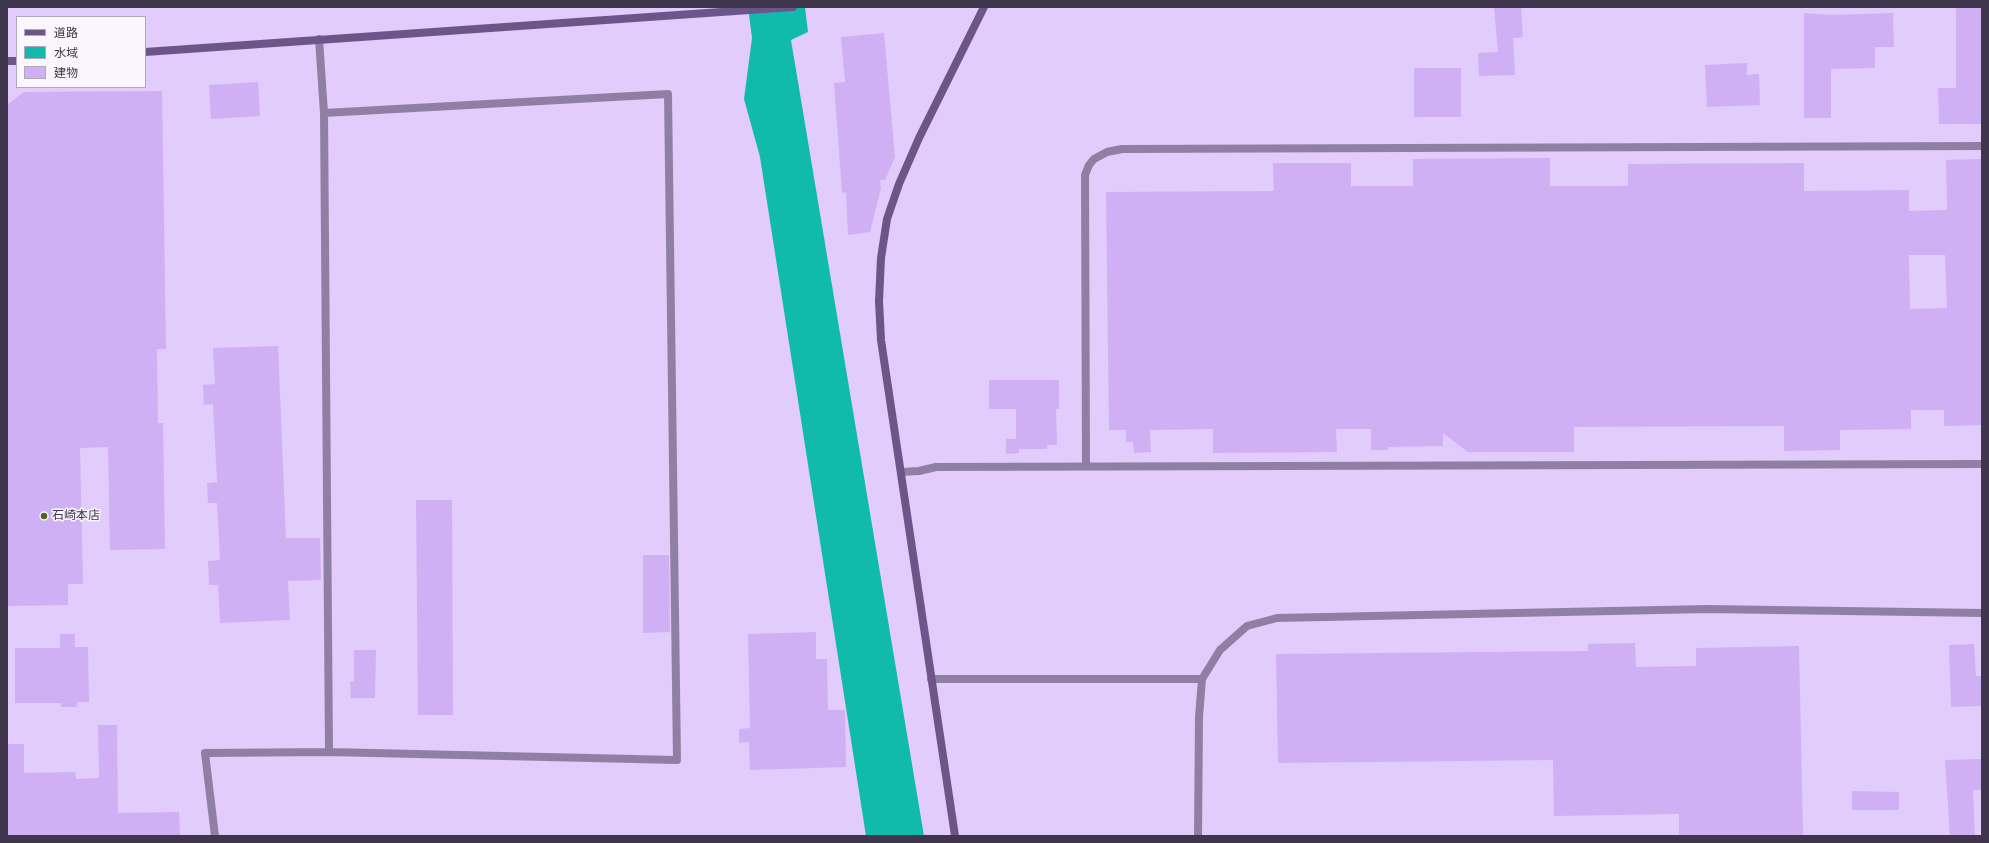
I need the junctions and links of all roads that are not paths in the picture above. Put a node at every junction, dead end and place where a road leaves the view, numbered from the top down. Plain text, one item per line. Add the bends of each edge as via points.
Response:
1 (793, 7) edge
2 (984, 7) edge
3 (708, 10) edge
4 (319, 40) junction
5 (146, 52) edge
6 (324, 113) junction
7 (1982, 146) edge
8 (1982, 464) edge
9 (1086, 466) junction
10 (901, 472) junction
11 (1982, 613) edge
12 (931, 679) junction
13 (1202, 679) junction
14 (329, 752) junction
15 (215, 836) edge
16 (955, 836) edge
17 (1198, 836) edge

1 - 3 street
2 - 10 street via 919,138 887,219 878,301 881,340
3 - 4 street
4 - 5 street
4 - 6 lane
6 - 14 lane
6 - 14 lane via 668,94 677,760
7 - 9 lane via 1130,149 1107,152 1094,159 1085,175
8 - 9 lane
9 - 10 lane via 936,466 919,471
10 - 12 street
11 - 13 lane via 1707,610 1277,618 1247,626 1220,650
12 - 13 lane
12 - 16 street
13 - 17 lane via 1199,717
14 - 15 lane via 205,753

